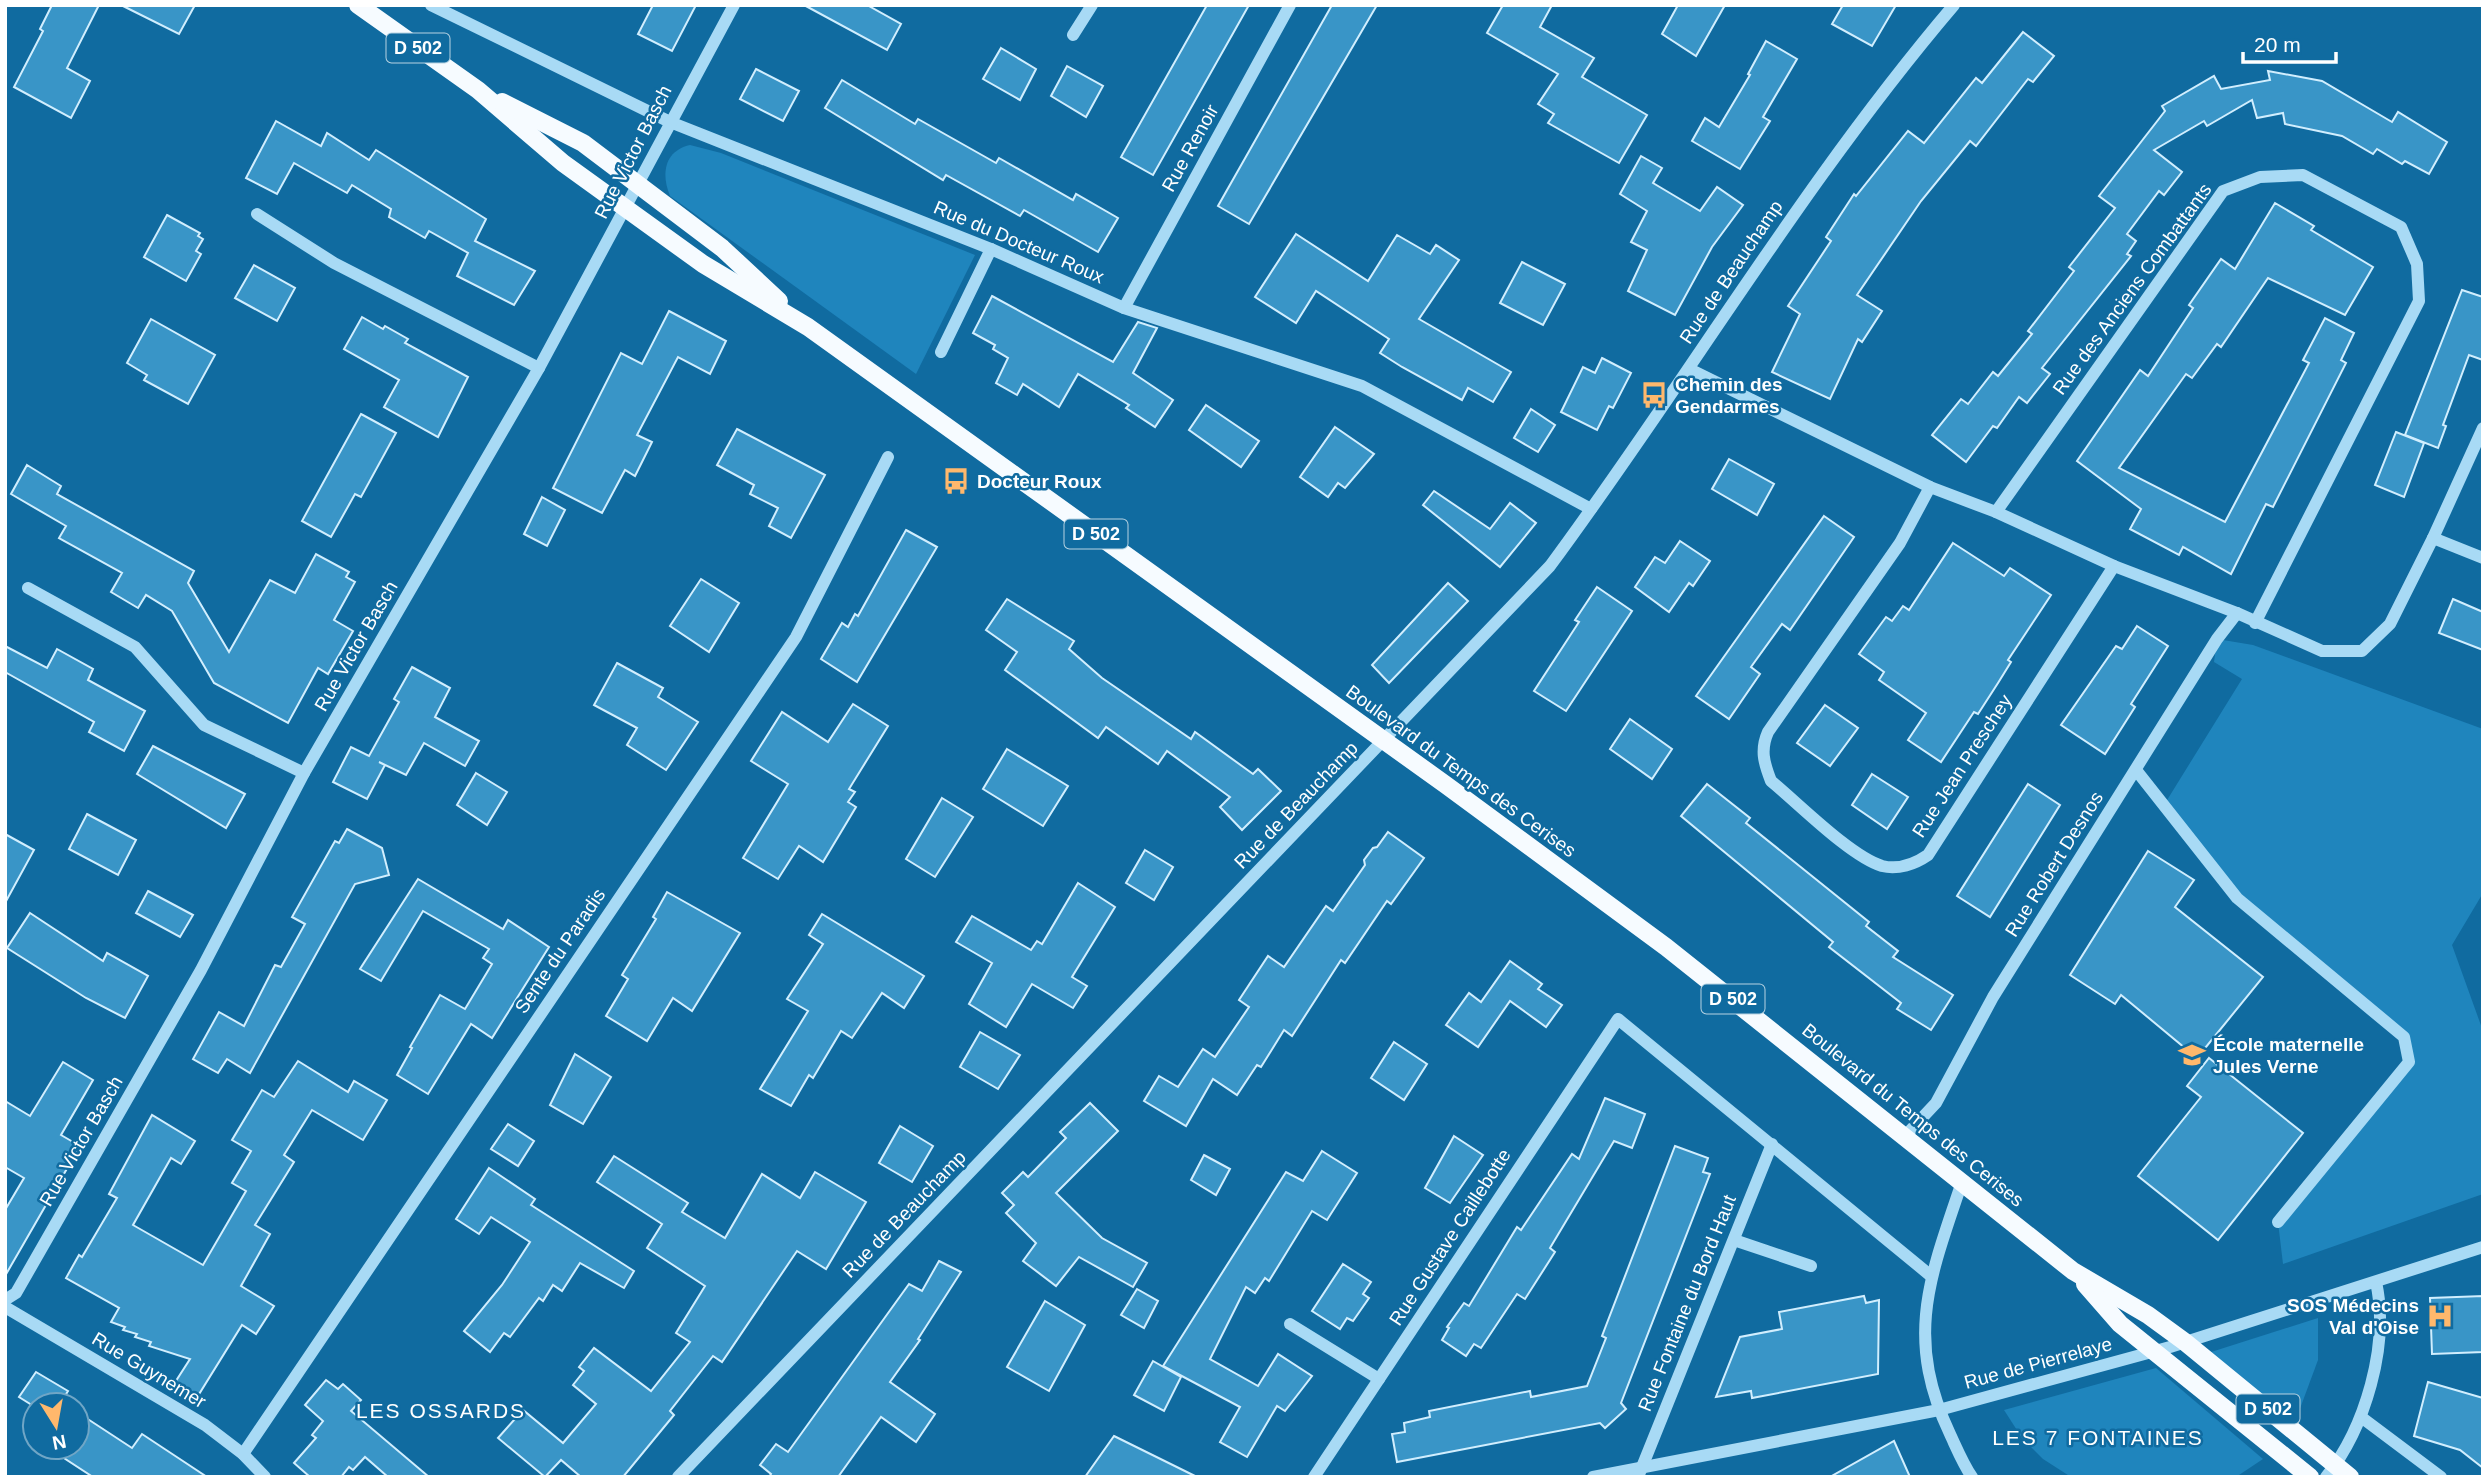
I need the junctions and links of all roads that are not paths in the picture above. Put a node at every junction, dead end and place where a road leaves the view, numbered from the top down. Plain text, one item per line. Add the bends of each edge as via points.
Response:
1 (358, 5) edge
2 (431, 5) edge
3 (734, 5) edge
4 (1092, 5) edge
5 (1290, 5) edge
6 (1954, 5) edge
7 (1073, 35) dead end
8 (478, 90) junction
9 (670, 122) junction
10 (639, 185) junction
11 (626, 209) junction
12 (257, 214) dead end
13 (991, 249) junction
14 (1124, 308) junction
15 (808, 327) junction
16 (941, 352) dead end
17 (538, 368) junction
18 (1689, 369) junction
19 (2483, 428) edge
20 (888, 457) dead end
21 (1930, 487) junction
22 (1591, 509) junction
23 (1997, 512) junction
24 (2433, 538) junction
25 (2483, 558) edge
26 (2114, 566) junction
27 (27, 588) dead end
28 (2237, 612) junction
29 (2255, 623) junction
30 (1383, 741) junction
31 (2136, 770) junction
32 (304, 773) junction
33 (1905, 1136) junction
34 (1772, 1144) junction
35 (1962, 1182) junction
36 (2278, 1222) dead end
37 (1734, 1240) junction
38 (2483, 1247) edge
39 (1811, 1266) dead end
40 (2073, 1270) junction
41 (1931, 1276) junction
42 (2376, 1282) junction
43 (5, 1300) edge
44 (5, 1307) edge
45 (1290, 1324) dead end
46 (2185, 1342) junction
47 (2154, 1352) junction
48 (1379, 1379) junction
49 (1939, 1410) junction
50 (2361, 1416) junction
51 (243, 1454) junction
52 (2331, 1471) edge
53 (1640, 1472) edge
54 (265, 1477) edge
55 (678, 1477) edge
56 (1314, 1477) edge
57 (1593, 1477) edge
58 (1972, 1477) edge
59 (2310, 1477) edge
60 (2350, 1477) edge
61 (2441, 1477) edge

1 - 8 main road, Boulevard du Temps des Cerises / D 502
2 - 9 street, Rue du Docteur Roux
3 - 9 street, Rue Victor Basch
4 - 7 street
5 - 14 street, Rue Renoir
6 - 18 street, Rue de Beauchamp via 1798,206
8 - 10 main road, Boulevard du Temps des Cerises / D 502 via 583,143
8 - 11 main road, Boulevard du Temps des Cerises / D 502 via 563,163
9 - 10 street, Rue Victor Basch
9 - 13 street, Rue du Docteur Roux
10 - 11 street, Rue Victor Basch
10 - 15 main road, Boulevard du Temps des Cerises / D 502 via 722,248
11 - 15 main road, Boulevard du Temps des Cerises / D 502 via 703,264
11 - 17 street, Rue Victor Basch
12 - 17 street via 334,263
13 - 14 street, Rue du Docteur Roux
13 - 16 street
14 - 22 street, Rue du Docteur Roux via 1362,386
15 - 30 main road, Boulevard du Temps des Cerises / D 502
17 - 32 street, Rue Victor Basch
18 - 21 street
18 - 22 street, Rue de Beauchamp
19 - 24 street
20 - 51 street, Sente du Paradis via 796,637
21 - 23 street
21 - 26 street, Rue Jean Preschey via 1900,542 1762,745 1771,781 1864,858 1884,867 1916,863 1928,855
22 - 30 street, Rue de Beauchamp via 1549,566
23 - 26 street
23 - 29 street, Rue des Anciens Combattants via 2223,191 2260,177 2303,175 2400,227 2417,264 2419,302
24 - 25 street
24 - 29 street via 2390,624 2361,651 2322,651
26 - 28 street
27 - 32 street via 135,646 204,725
28 - 29 street
28 - 31 street, Rue Robert Desnos
30 - 33 main road, Boulevard du Temps des Cerises / D 502 via 1666,947
30 - 55 street, Rue de Beauchamp
31 - 33 street, Rue Robert Desnos via 1993,997 1936,1103
31 - 36 street via 2237,898 2404,1037 2409,1062
32 - 43 street, Rue Victor Basch via 201,970 16,1293
33 - 35 main road, Boulevard du Temps des Cerises / D 502
34 - 37 street, Rue Fontaine du Bord Haut
34 - 41 street
34 - 48 street, Rue Gustave Caillebotte via 1618,1019
35 - 40 main road, Boulevard du Temps des Cerises / D 502
35 - 41 street
37 - 39 street
37 - 53 street, Rue Fontaine du Bord Haut
38 - 42 street, Rue de Pierrelaye
40 - 46 main road, Boulevard du Temps des Cerises / D 502
40 - 47 main road, Boulevard du Temps des Cerises / D 502 via 2120,1324
41 - 49 street via 1923,1345
42 - 46 street, Rue de Pierrelaye
42 - 50 street via 2376,1353
44 - 51 street, Rue Guynemer via 205,1425
45 - 48 street
46 - 47 street, Rue de Pierrelaye
46 - 52 main road, Boulevard du Temps des Cerises / D 502
47 - 49 street, Rue de Pierrelaye
47 - 59 main road, Boulevard du Temps des Cerises / D 502
48 - 56 street, Rue Gustave Caillebotte
49 - 53 street, Rue de Pierrelaye
49 - 58 street
50 - 52 street via 2351,1444
50 - 61 street
51 - 54 street, Rue Guynemer
52 - 60 main road, Boulevard du Temps des Cerises / D 502
53 - 57 street, Rue de Pierrelaye

